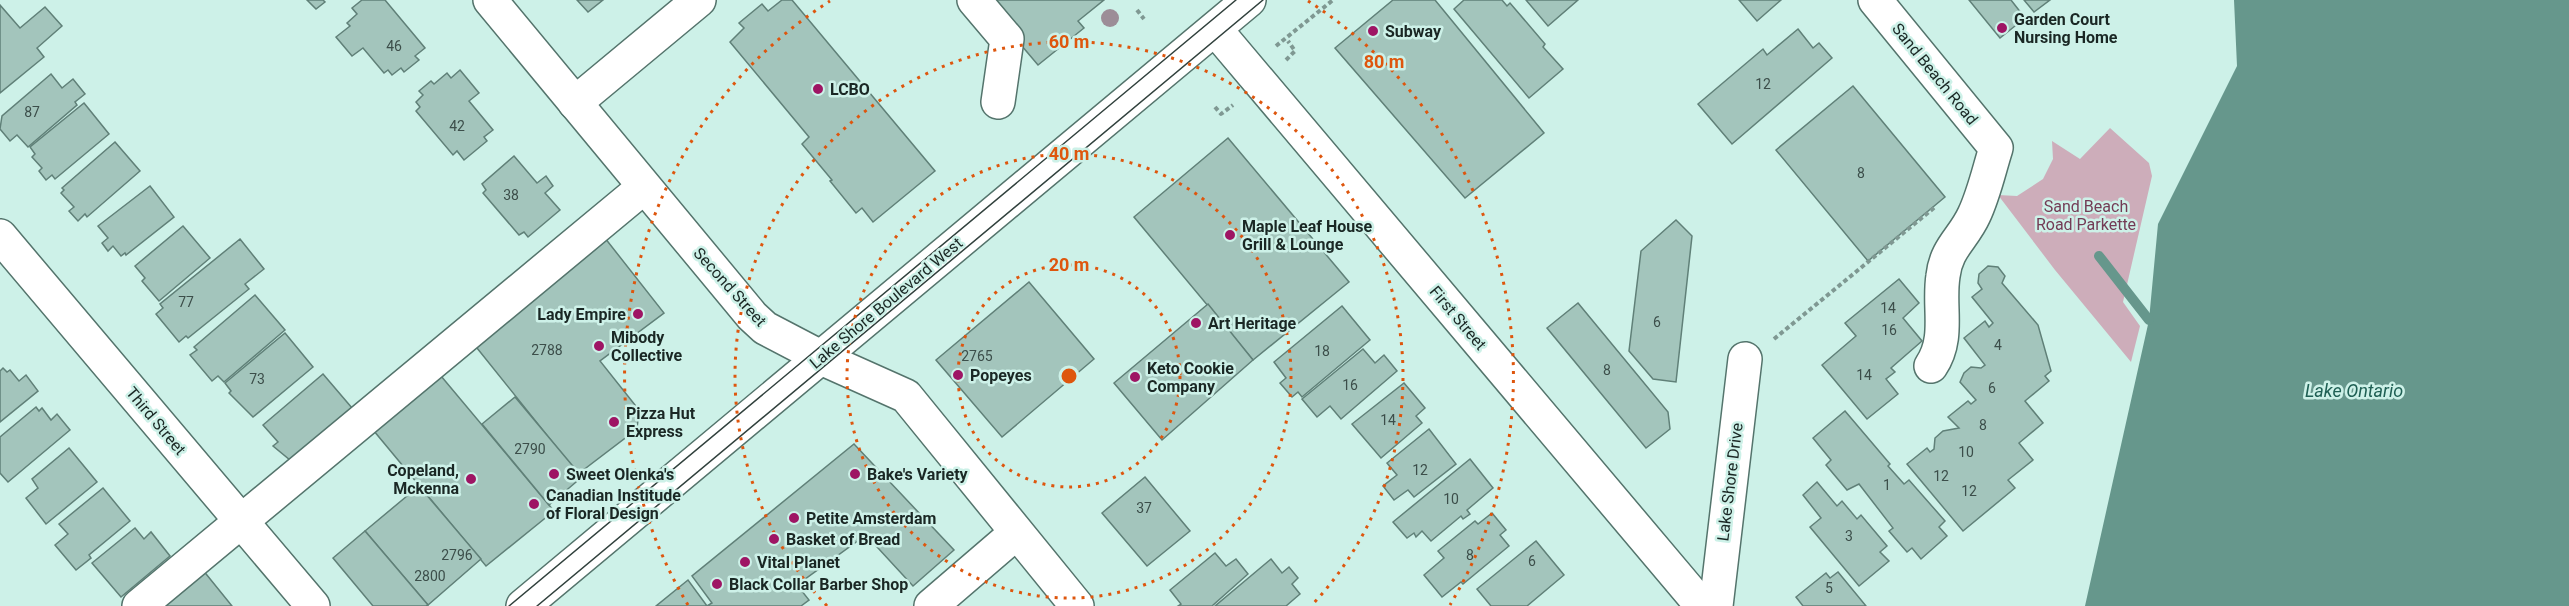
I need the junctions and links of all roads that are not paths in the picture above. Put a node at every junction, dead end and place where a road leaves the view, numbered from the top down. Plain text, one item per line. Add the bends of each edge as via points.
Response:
1 (490, 0) edge
2 (699, 0) edge
3 (974, 0) edge
4 (1249, 0) edge
5 (1875, 0) edge
6 (1215, 29) junction
7 (998, 102) dead end
8 (575, 103) junction
9 (644, 187) junction
10 (0, 236) edge
11 (822, 357) junction
12 (1744, 359) road end
13 (1931, 366) dead end
14 (240, 520) junction
15 (1016, 532) junction
16 (139, 606) edge
17 (313, 606) edge
18 (523, 606) edge
19 (931, 606) edge
20 (1077, 606) edge
21 (1702, 606) edge
22 (1716, 606) edge

1 - 8 street, Second Street
2 - 8 street
3 - 7 street via 1007,39
4 - 6 street, Lake Shore Boulevard West
5 - 13 street, Sand Beach Road via 1996,148 1975,213 1947,254 1942,276 1940,353
6 - 11 street, Lake Shore Boulevard West
6 - 21 street, First Street
8 - 9 street, Second Street
9 - 11 street, Second Street via 752,316 765,328
9 - 14 street
10 - 14 street, Third Street
11 - 15 street, Second Street via 906,396
11 - 18 street, Lake Shore Boulevard West
12 - 22 street, Lake Shore Drive
14 - 16 street
14 - 17 street, Third Street
15 - 19 street
15 - 20 street, Second Street

